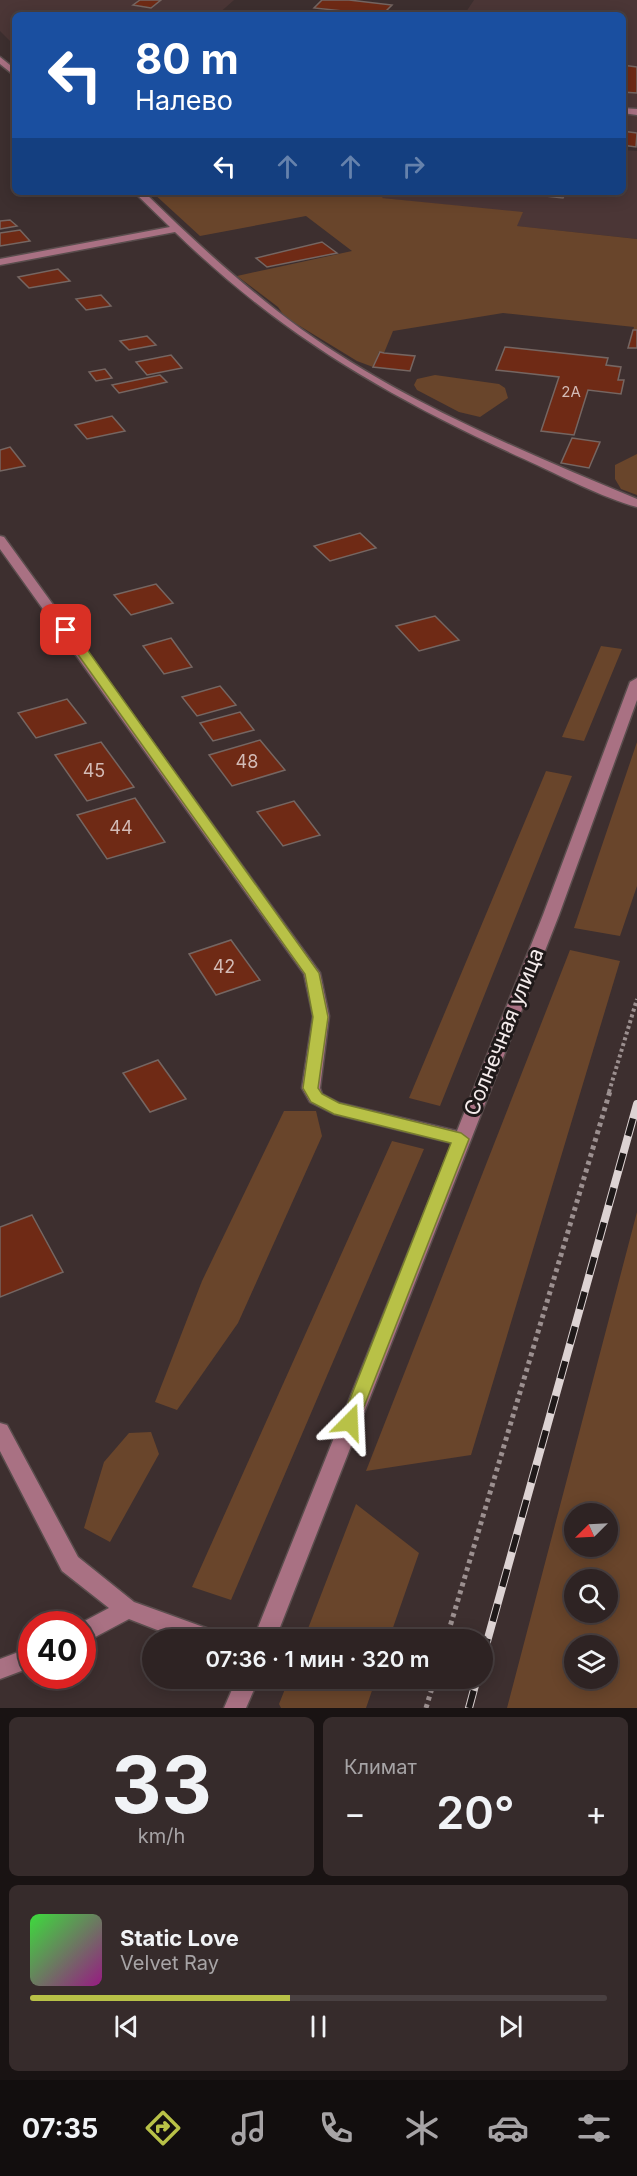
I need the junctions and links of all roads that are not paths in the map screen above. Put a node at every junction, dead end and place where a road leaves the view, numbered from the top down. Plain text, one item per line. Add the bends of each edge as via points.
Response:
1 (0, 59) edge
2 (12, 70) edge
3 (142, 195) edge
4 (177, 229) junction
5 (0, 262) edge
6 (637, 503) edge
7 (0, 540) edge
8 (636, 686) edge
9 (461, 1139) junction
10 (0, 1431) edge
11 (127, 1609) junction
12 (96, 1626) edge
13 (182, 1629) edge
14 (268, 1629) edge
15 (18, 1662) edge
16 (0, 1669) edge
17 (243, 1689) edge
18 (235, 1708) edge

1 - 2 street
3 - 4 street
4 - 5 street
4 - 6 street via 258,301 373,378 492,441
7 - 9 street via 312,973 321,1017 311,1070 311,1088 316,1098 334,1108
8 - 9 street, Солнечная улица via 551,915
9 - 14 street, Солнечная улица
10 - 11 street via 70,1564
11 - 12 street
11 - 13 street
15 - 16 street
17 - 18 street

